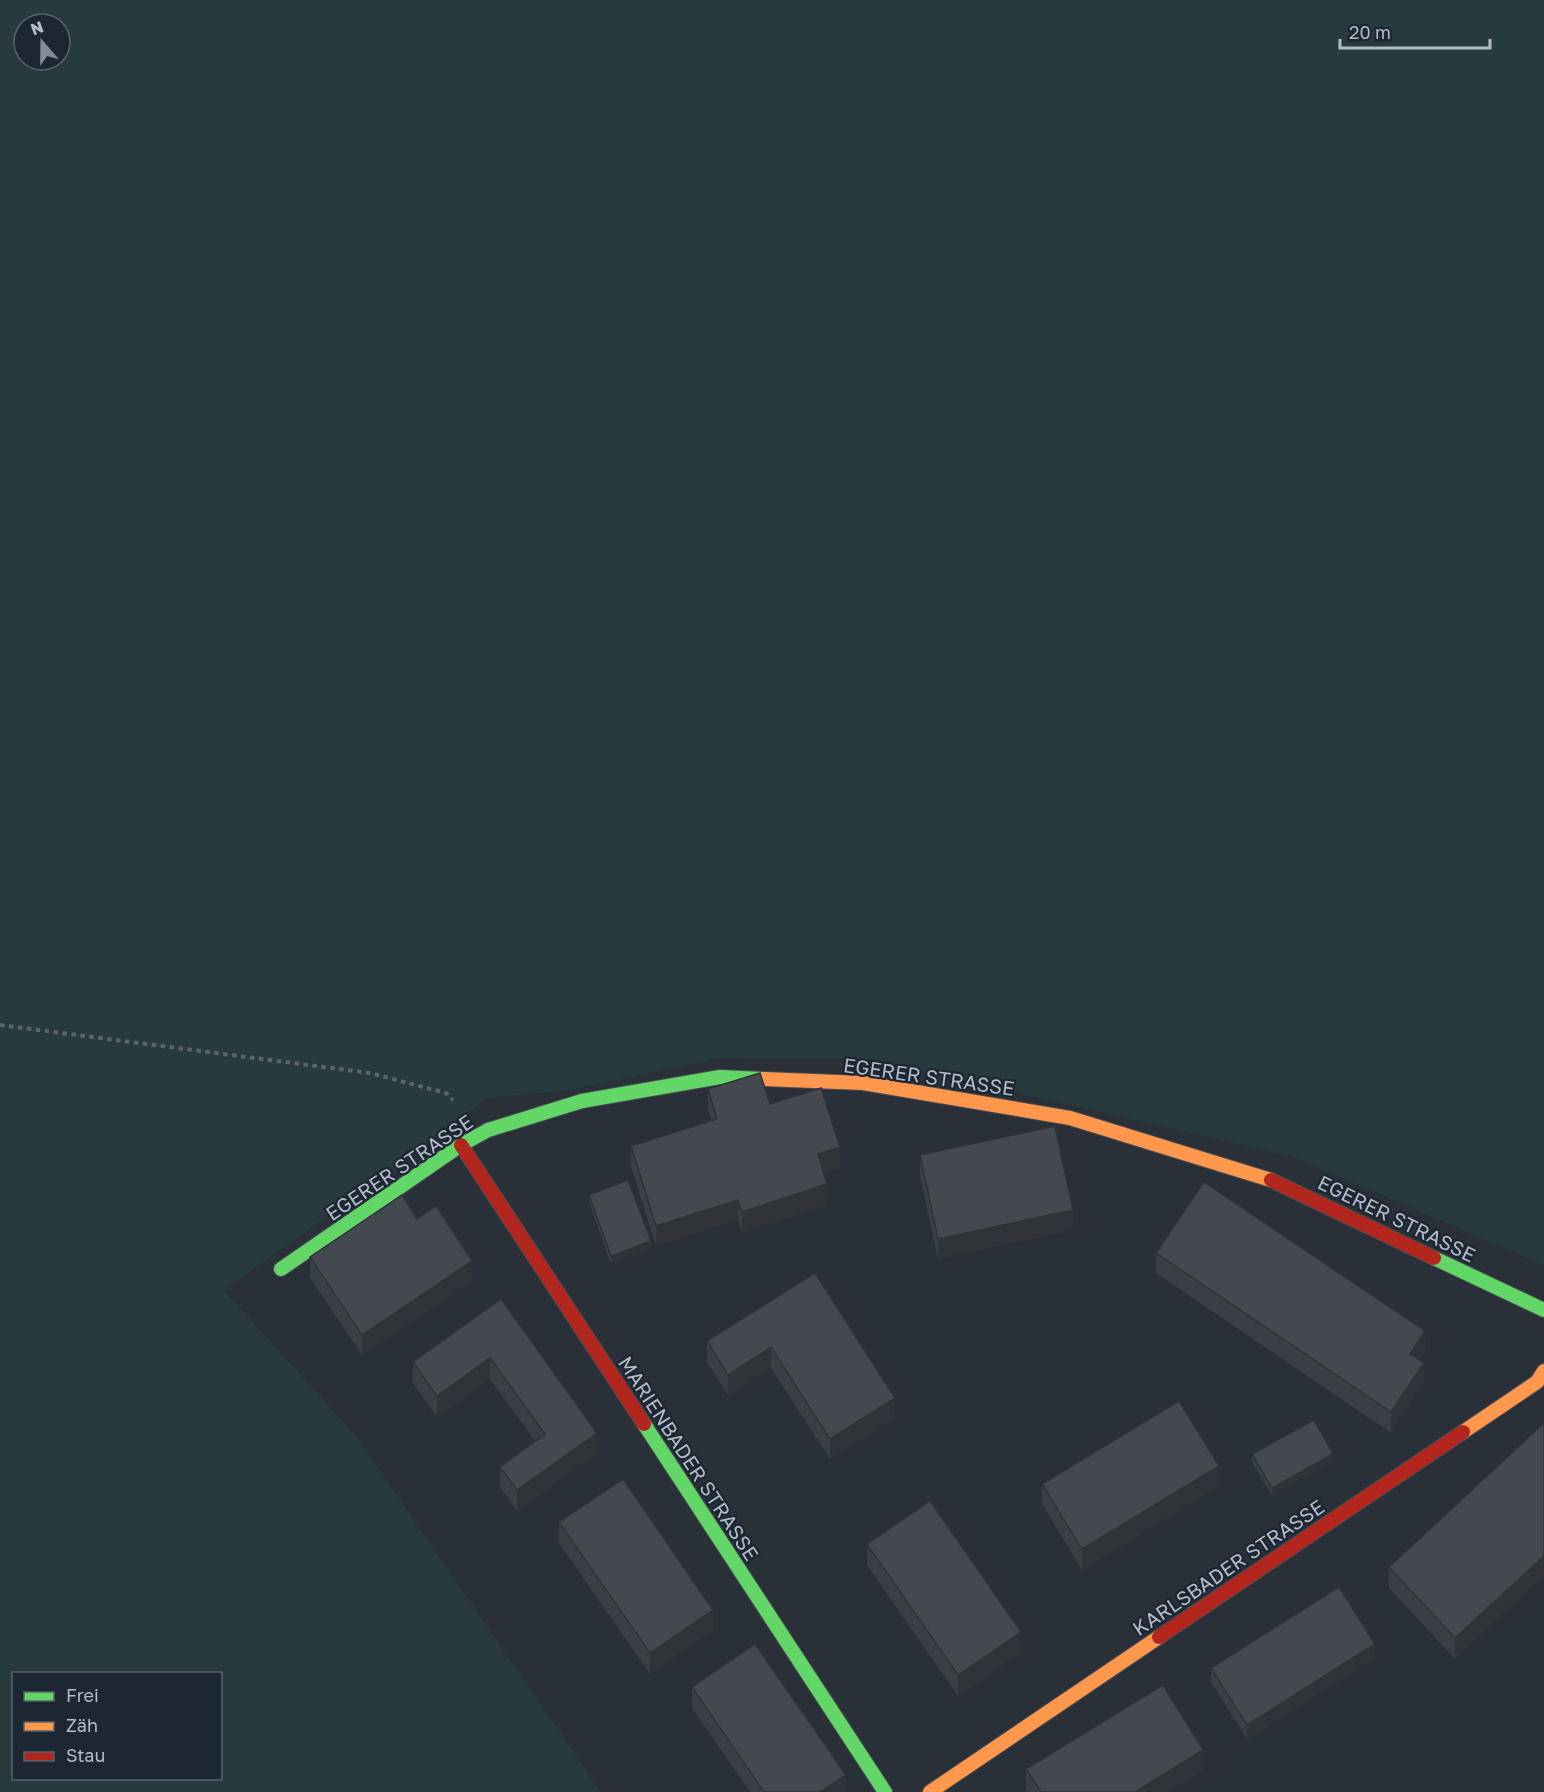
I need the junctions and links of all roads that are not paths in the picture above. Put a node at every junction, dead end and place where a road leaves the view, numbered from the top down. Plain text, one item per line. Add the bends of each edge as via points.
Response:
1 (461, 1145) junction
2 (281, 1269) dead end
3 (1544, 1310) edge
4 (1544, 1371) edge
5 (885, 1792) edge
6 (930, 1792) edge

1 - 2 street, EGERER STRASSE
1 - 3 street, EGERER STRASSE via 488,1130 582,1101 720,1077 897,1088 1070,1118 1274,1180
1 - 5 street, MARIENBADER STRASSE
4 - 6 street, KARLSBADER STRASSE via 1537,1382

